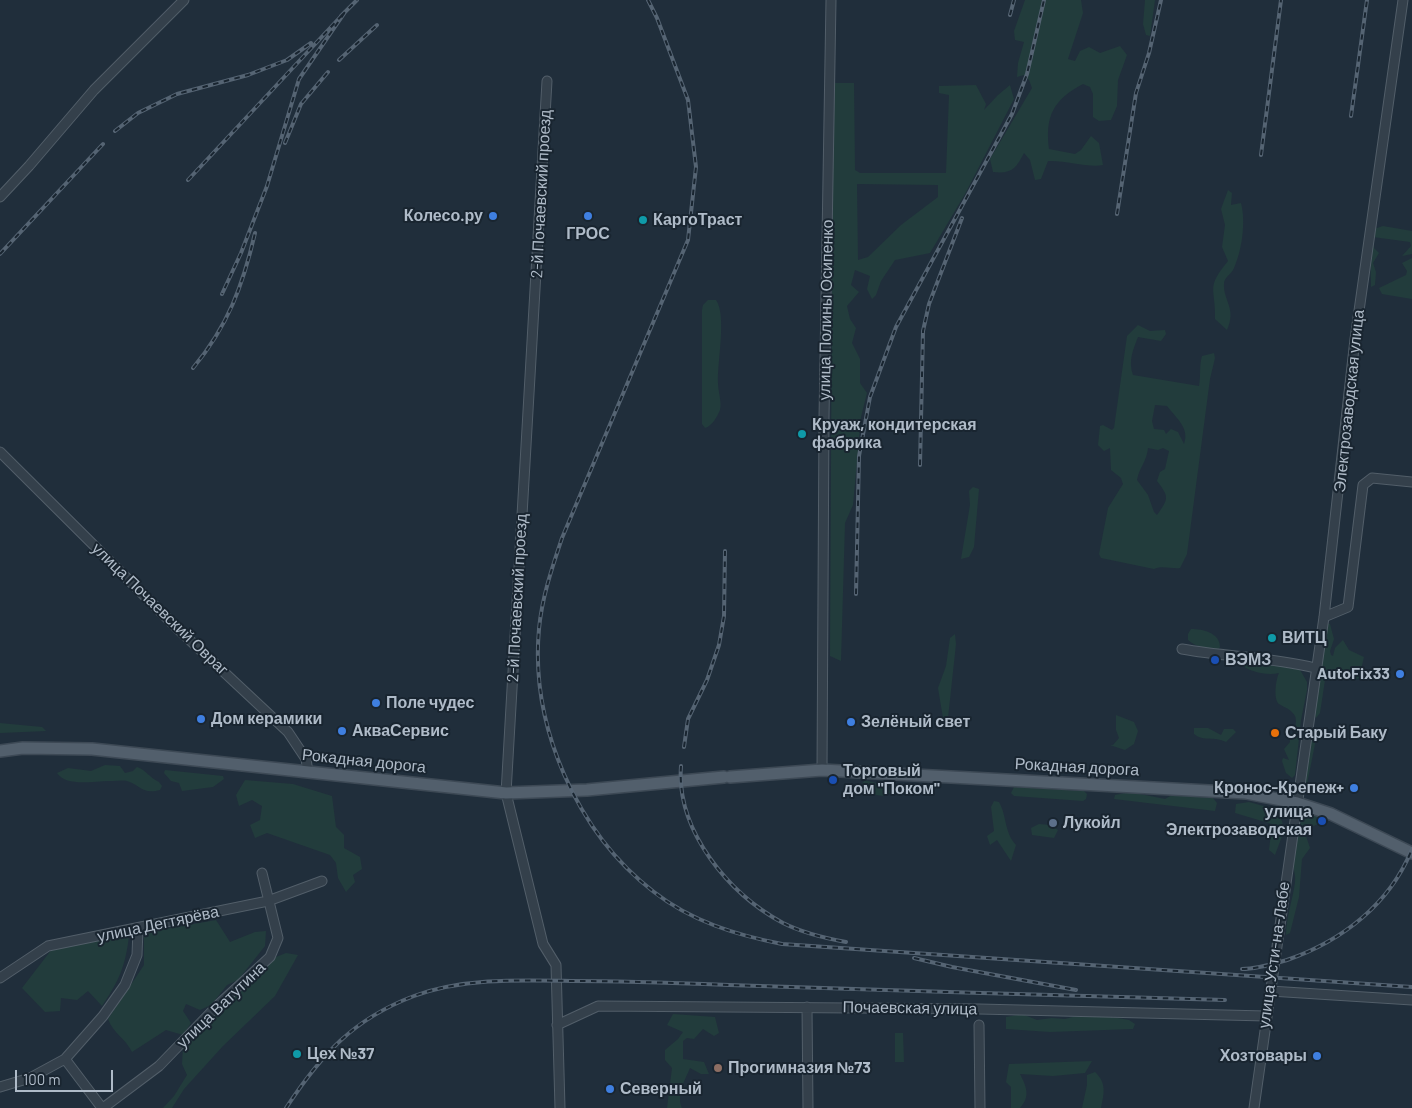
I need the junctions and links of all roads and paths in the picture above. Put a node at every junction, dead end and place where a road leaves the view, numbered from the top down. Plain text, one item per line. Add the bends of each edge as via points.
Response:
1 (184, 0) edge
2 (832, 0) edge
3 (1403, 0) edge
4 (547, 81) dead end
5 (0, 197) edge
6 (0, 452) edge
7 (1412, 482) edge
8 (1324, 617) junction
9 (1182, 649) dead end
10 (1315, 668) junction
11 (0, 751) edge
12 (822, 770) junction
13 (308, 772) junction
14 (506, 793) junction
15 (1296, 803) junction
16 (1412, 853) edge
17 (262, 872) dead end
18 (322, 881) dead end
19 (268, 901) junction
20 (138, 929) junction
21 (0, 978) edge
22 (1270, 991) junction
23 (1412, 1000) edge
24 (807, 1006) junction
25 (1266, 1016) junction
26 (557, 1024) junction
27 (979, 1025) dead end
28 (65, 1059) junction
29 (0, 1088) edge
30 (103, 1108) edge
31 (560, 1108) edge
32 (808, 1108) edge
33 (980, 1108) edge
34 (1254, 1108) edge

1 - 5 street via 94,90
2 - 12 street, улица Полины Осипенко via 824,418
3 - 8 street, Электрозаводская улица via 1355,339
4 - 14 street, 2-й Почаевский проезд
6 - 13 street, улица Почаевский Овраг via 180,631 288,732 306,758
7 - 8 street via 1372,478 1363,486 1348,607
8 - 10 street, Электрозаводская улица
9 - 10 street via 1285,661
10 - 15 street, Электрозаводская улица
11 - 13 main road, Рокадная дорога via 92,749
12 - 14 main road, Рокадная дорога via 587,790
12 - 15 main road, Рокадная дорога via 1246,793
13 - 14 main road, Рокадная дорога
14 - 26 street, 2-й Почаевский проезд via 542,944 556,966
15 - 16 main road, Рокадная дорога via 1331,814
15 - 22 street, улица Усти-на-Лабе
17 - 19 street, улица Ватутина
18 - 19 street, улица Дегтярёва
19 - 20 street, улица Дегтярёва
19 - 30 street, улица Ватутина via 278,938 270,957 159,1066
20 - 21 street, улица Дегтярёва via 48,946
20 - 28 street via 137,955 125,985 104,1016
22 - 23 street
22 - 25 street, улица Усти-на-Лабе
24 - 25 street, Почаевская улица
24 - 26 street, Почаевская улица via 598,1006
24 - 32 street
25 - 34 street, улица Усти-на-Лабе
26 - 31 street, 2-й Почаевский проезд
27 - 33 street
28 - 29 street via 30,1078
28 - 30 street

